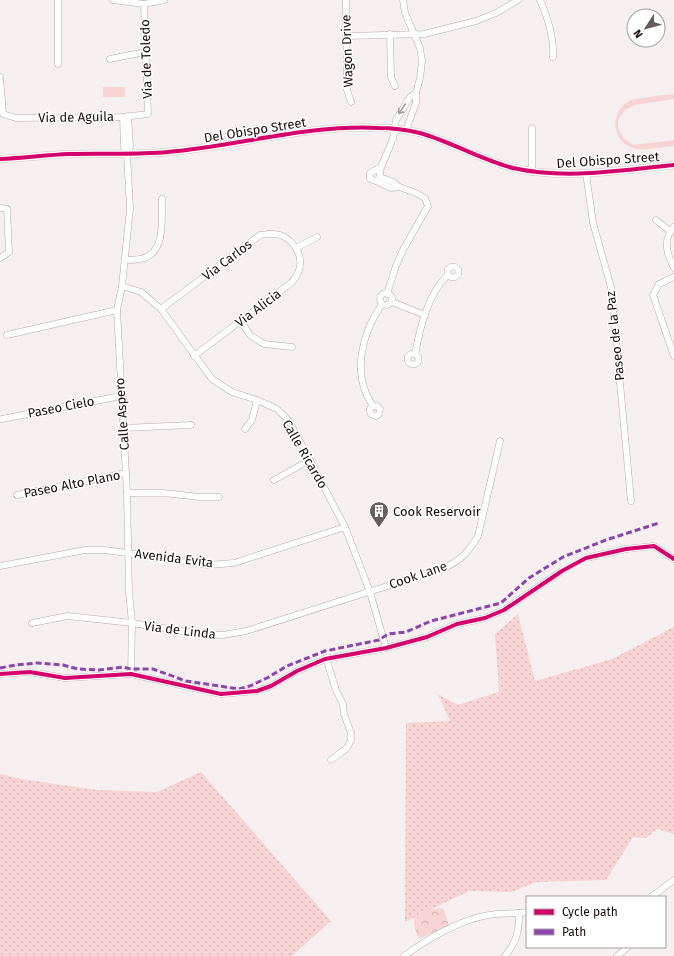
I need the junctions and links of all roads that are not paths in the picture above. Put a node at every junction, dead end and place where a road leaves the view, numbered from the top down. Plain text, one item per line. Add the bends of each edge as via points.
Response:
1 (58, 0) edge
2 (113, 0) edge
3 (164, 0) edge
4 (346, 0) edge
5 (403, 0) edge
6 (518, 0) edge
7 (540, 0) edge
8 (144, 4) junction
9 (390, 34) junction
10 (414, 34) junction
11 (346, 36) junction
12 (145, 52) junction
13 (553, 57) dead end
14 (110, 59) dead end
15 (58, 64) dead end
16 (0, 77) edge
17 (395, 86) dead end
18 (416, 93) junction
19 (351, 102) dead end
20 (148, 114) joint
21 (126, 116) junction
22 (532, 128) dead end
23 (394, 129) junction
24 (406, 130) junction
25 (128, 154) junction
26 (0, 159) edge
27 (674, 165) edge
28 (381, 167) junction
29 (532, 172) junction
30 (586, 173) junction
31 (378, 179) junction
32 (162, 198) dead end
33 (3, 208) edge
34 (656, 220) dead end
35 (672, 229) edge
36 (317, 237) dead end
37 (296, 248) junction
38 (0, 258) edge
39 (125, 260) junction
40 (673, 266) edge
41 (448, 275) dead end
42 (674, 277) edge
43 (122, 286) junction
44 (387, 294) junction
45 (392, 302) junction
46 (382, 304) junction
47 (160, 309) junction
48 (117, 310) junction
49 (425, 315) junction
50 (241, 321) junction
51 (7, 335) dead end
52 (292, 348) dead end
53 (415, 354) dead end
54 (194, 356) junction
55 (674, 356) edge
56 (121, 396) junction
57 (257, 400) junction
58 (373, 406) dead end
59 (2, 419) dead end
60 (191, 425) dead end
61 (123, 428) junction
62 (245, 428) dead end
63 (500, 442) dead end
64 (310, 460) junction
65 (126, 473) junction
66 (274, 480) dead end
67 (127, 493) junction
68 (17, 494) dead end
69 (218, 497) dead end
70 (631, 501) dead end
71 (345, 527) junction
72 (128, 553) junction
73 (674, 559) edge
74 (0, 566) edge
75 (370, 592) junction
76 (32, 623) dead end
77 (132, 623) junction
78 (386, 648) junction
79 (326, 658) junction
80 (0, 674) edge
81 (131, 674) junction
82 (331, 760) dead end
83 (674, 880) edge
84 (652, 896) edge
85 (526, 912) edge
86 (519, 913) junction
87 (627, 948) edge
88 (404, 956) edge
89 (505, 956) edge
90 (617, 956) edge

1 - 15 street
2 - 8 street
3 - 8 street
4 - 11 street, Wagon Drive
5 - 10 street
6 - 10 street via 496,13 476,20 424,34
7 - 13 street via 554,43
8 - 12 street, Via de Toledo
9 - 10 street
9 - 11 street
9 - 17 street via 391,76
10 - 18 street via 422,61
11 - 19 street, Wagon Drive via 347,90
12 - 14 street
12 - 20 street, Via de Toledo
16 - 21 street, Via de Aguila via 4,114 16,118
18 -> 23 street via 400,110
18 - 24 street via 416,103
20 - 21 street, Via de Aguila
21 - 25 street, Calle Aspero via 124,147
22 - 29 street
23 - 24 main road, Del Obispo Street
23 - 25 main road, Del Obispo Street via 360,127 317,130 204,148
23 - 28 street via 393,139
24 - 29 main road, Del Obispo Street via 445,142 497,163
25 - 26 main road, Del Obispo Street via 68,154
25 - 39 street, Calle Aspero via 130,209
27 - 30 main road, Del Obispo Street
28 - 31 street
28 - 31 street via 370,173 370,179
29 - 30 main road, Del Obispo Street
30 - 70 street, Paseo de la Paz via 593,223 611,288
31 - 44 street via 392,188 399,187 421,195 428,206 403,250
32 - 39 street via 160,239 156,250 146,258
33 - 38 street via 9,252
34 - 35 street
35 - 40 street via 665,246
36 - 37 street
37 - 47 street, Via Carlos via 286,238 273,234 260,235
37 - 50 street, Via Alicia via 300,259 299,272 291,283
39 - 43 street, Calle Aspero
41 - 49 street via 438,284
42 - 55 street via 659,284 653,295
43 - 47 street, Calle Ricardo via 141,292
43 - 48 street, Calle Aspero
44 - 45 street via 391,296
44 - 46 street via 381,297
45 - 46 street
45 - 49 street
46 - 58 street via 369,325 362,348 362,380 367,398
47 - 54 street, Calle Ricardo
48 - 51 street
48 - 56 street, Calle Aspero
49 - 53 street
50 - 52 street via 250,335 264,344
50 - 54 street, Via Alicia
54 - 57 street, Calle Ricardo via 212,378 232,392
56 - 59 street, Paseo Cielo
56 - 61 street, Calle Aspero
57 - 62 street via 252,420
57 - 64 street, Calle Ricardo via 277,409 289,421
60 - 61 street
61 - 65 street, Calle Aspero
63 - 75 street, Cook Lane via 479,532 471,548 461,558 444,568
64 - 66 street
64 - 71 street, Calle Ricardo
65 - 67 street, Calle Aspero
65 - 68 street, Paseo Alto Plano
67 - 69 street
67 - 72 street, Calle Aspero
71 - 72 street, Avenida Evita via 234,563 208,565
71 - 75 street, Calle Ricardo
72 - 74 street, Avenida Evita via 85,550
72 - 77 street, Calle Aspero
73 - 78 street via 654,546 586,558 504,610
75 - 77 street, Via de Linda via 246,631 223,635
75 - 78 street, Calle Ricardo
76 - 77 street, Via de Linda via 68,616
77 - 81 street, Calle Aspero
78 - 79 street
79 - 81 street via 271,686 243,693 221,694
79 - 82 street via 351,733 347,748
80 - 81 street via 30,672 65,678
83 - 84 street
85 - 86 street
86 - 88 street via 495,914 460,924 425,940
86 - 89 street via 516,941
87 - 90 street

